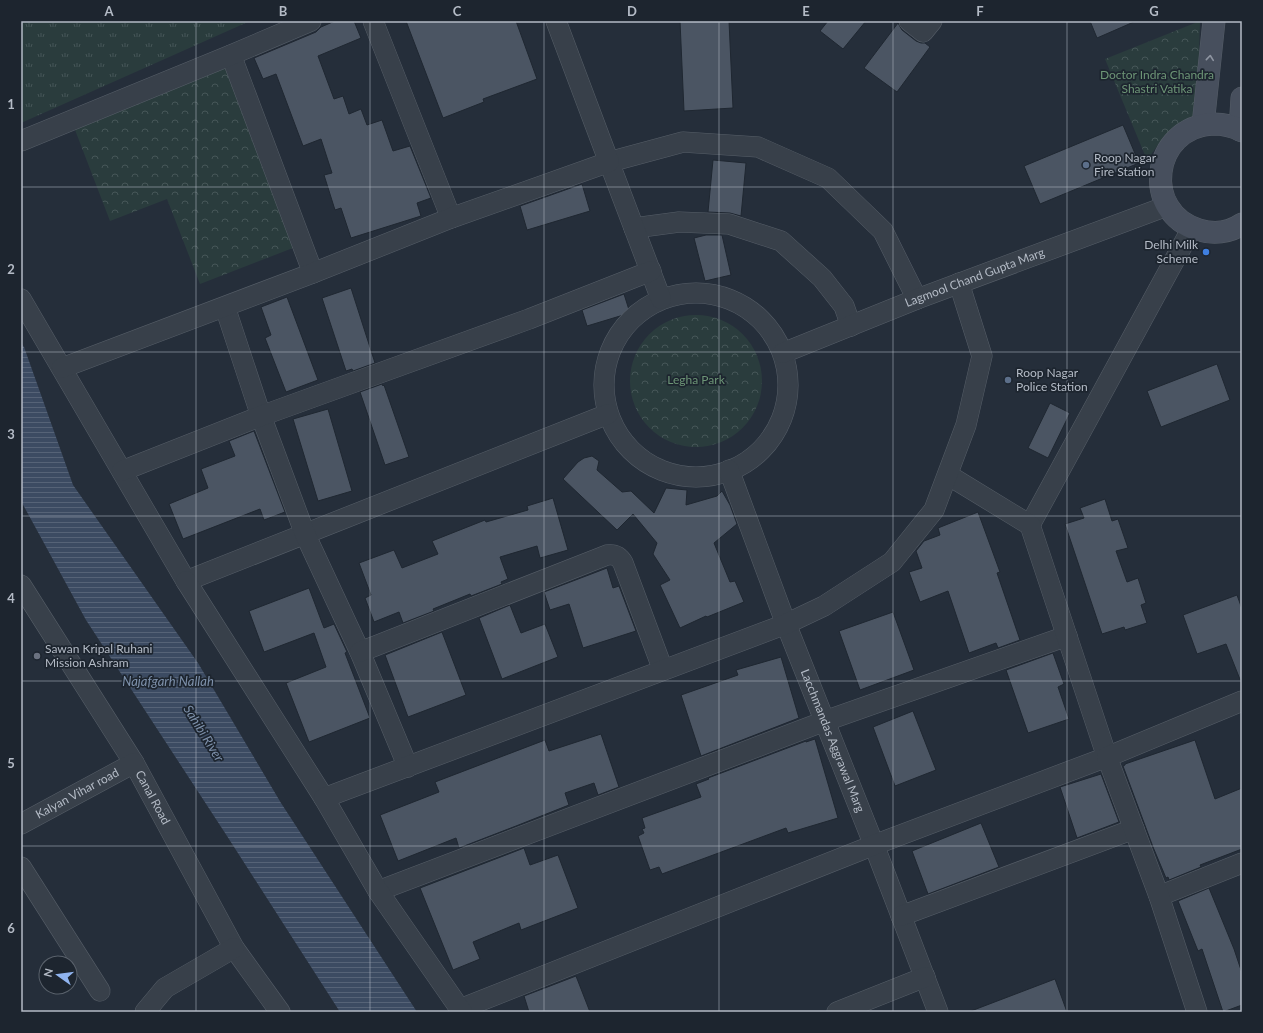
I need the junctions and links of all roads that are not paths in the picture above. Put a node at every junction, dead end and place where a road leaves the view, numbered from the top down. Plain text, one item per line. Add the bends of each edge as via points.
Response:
1 (311, 21) edge
2 (373, 21) edge
3 (556, 21) edge
4 (909, 21) edge
5 (932, 21) edge
6 (1214, 21) edge
7 (231, 56) junction
8 (1242, 98) edge
9 (1203, 125) junction
10 (1241, 130) edge
11 (21, 141) edge
12 (609, 162) junction
13 (1167, 206) junction
14 (451, 218) junction
15 (634, 228) junction
16 (1192, 228) junction
17 (1240, 231) edge
18 (651, 272) junction
19 (313, 273) junction
20 (959, 283) junction
21 (21, 299) edge
22 (661, 299) junction
23 (917, 299) junction
24 (225, 307) junction
25 (851, 326) junction
26 (783, 353) junction
27 (62, 368) junction
28 (608, 414) junction
29 (261, 416) junction
30 (729, 470) junction
31 (122, 471) junction
32 (948, 475) junction
33 (1030, 525) junction
34 (305, 534) junction
35 (186, 581) junction
36 (21, 585) edge
37 (786, 624) junction
38 (1067, 636) junction
39 (360, 652) junction
40 (663, 670) junction
41 (1242, 701) edge
42 (825, 721) junction
43 (1107, 757) junction
44 (134, 763) junction
45 (408, 767) junction
46 (324, 798) junction
47 (21, 824) edge
48 (1134, 829) junction
49 (874, 846) junction
50 (1242, 863) edge
51 (21, 867) edge
52 (378, 890) junction
53 (1158, 896) junction
54 (901, 916) junction
55 (234, 948) junction
56 (925, 977) junction
57 (100, 991) dead end
58 (461, 1010) edge
59 (840, 1011) edge
60 (145, 1012) edge
61 (280, 1012) edge
62 (938, 1012) edge
63 (1197, 1012) edge

1 - 7 street
2 - 14 street
3 - 12 street
4 - 5 street via 923,32
9 -> 6 street
7 - 11 street
7 - 19 street
8 - 10 street
9 - 10 street via 1222,124
9 - 13 street via 1187,131 1178,138 1164,156 1160,173 1161,190
12 - 14 street
12 - 15 street
12 - 23 street via 683,142 758,147 828,178 883,231
13 - 16 street via 1178,219
13 - 20 street, Lagmool Chand Gupta Marg
14 - 19 street
15 - 18 street
15 - 25 street via 679,222 729,224 781,241 822,278 844,306
16 - 17 street via 1207,232
16 - 33 street
18 - 22 street
18 - 29 street
19 - 24 street
20 - 23 street, Lagmool Chand Gupta Marg
20 - 32 street via 982,356 966,425
21 - 27 street
22 - 26 street via 686,292 718,294 747,307 771,330
22 - 28 street via 627,323 610,351 603,382
23 - 25 street, Lagmool Chand Gupta Marg
24 - 27 street
24 - 29 street
25 - 26 street, Lagmool Chand Gupta Marg
26 - 30 street via 789,385 783,417 766,445 746,462
27 - 31 street
28 - 30 street via 628,448 654,468 685,477 717,475
28 - 34 street
29 - 31 street
29 - 34 street
30 - 37 street, Lacchmandas Aggrawal Marg
31 - 35 street
32 - 33 street
32 - 37 street via 934,510 892,562 824,606
33 - 38 street
34 - 35 street
34 - 39 street
35 - 46 street
36 - 44 street, Canal Road
37 - 40 street
37 - 42 street, Lacchmandas Aggrawal Marg
38 - 42 street
38 - 43 street
39 - 40 street via 613,554 620,557 623,563
39 - 45 street
40 - 45 street
41 - 43 street
42 - 49 street, Lacchmandas Aggrawal Marg
42 - 52 street
43 - 48 street
43 - 49 street
44 - 47 street, Kalyan Vihar road
44 - 55 street, Canal Road
45 - 46 street
46 - 52 street
48 - 53 street
48 - 54 street
49 - 54 street, Lacchmandas Aggrawal Marg
49 - 58 street
50 - 53 street
51 - 57 street
52 - 58 street
53 - 63 street
54 - 56 street, Lacchmandas Aggrawal Marg
55 - 60 street via 165,988
55 - 61 street, Canal Road
56 - 59 street
56 - 62 street, Lacchmandas Aggrawal Marg

